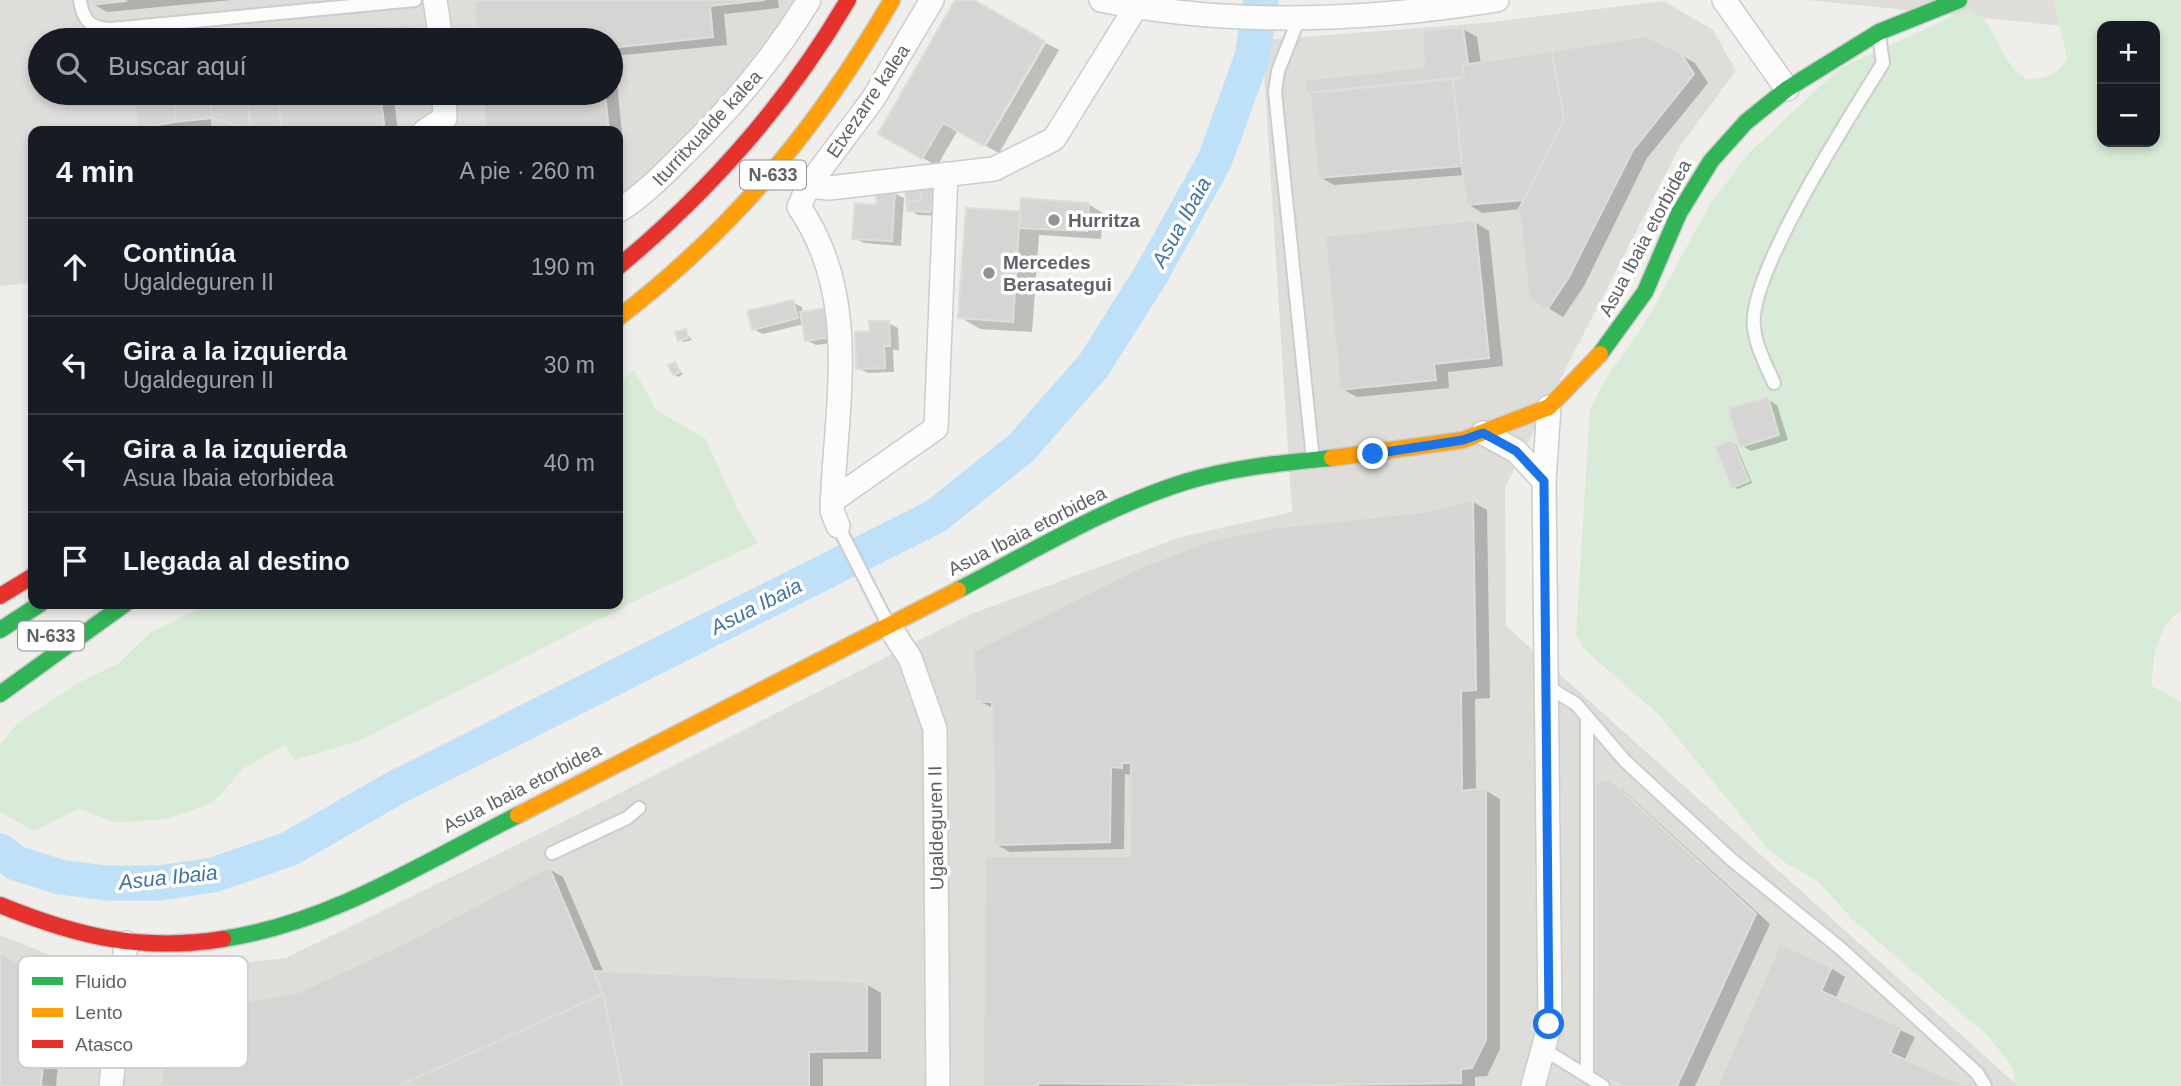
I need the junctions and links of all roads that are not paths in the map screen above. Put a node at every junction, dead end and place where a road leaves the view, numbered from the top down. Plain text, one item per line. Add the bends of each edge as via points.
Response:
1 (80, 0) edge
2 (415, 0) edge
3 (435, 0) edge
4 (810, 0) edge
5 (848, 0) edge
6 (892, 0) edge
7 (932, 0) edge
8 (1101, 0) edge
9 (1497, 0) edge
10 (1724, 0) edge
11 (1959, 0) edge
12 (1136, 7) junction
13 (1300, 18) junction
14 (93, 28) edge
15 (121, 28) edge
16 (439, 28) edge
17 (1879, 33) junction
18 (1787, 89) junction
19 (445, 105) edge
20 (446, 125) edge
21 (946, 174) junction
22 (808, 186) junction
23 (623, 207) edge
24 (623, 263) edge
25 (623, 314) edge
26 (1774, 383) dead end
27 (1549, 407) junction
28 (1483, 433) junction
29 (1313, 460) junction
30 (1544, 481) junction
31 (832, 501) junction
32 (838, 526) joint
33 (28, 579) edge
34 (0, 596) edge
35 (32, 609) edge
36 (94, 609) edge
37 (119, 609) edge
38 (74, 620) dead end
39 (889, 626) junction
40 (0, 630) edge
41 (1548, 687) junction
42 (0, 694) edge
43 (1587, 720) junction
44 (639, 808) dead end
45 (552, 853) dead end
46 (0, 905) edge
47 (126, 943) junction
48 (125, 956) edge
49 (1545, 1050) junction
50 (113, 1068) edge
51 (1587, 1075) junction
52 (111, 1086) edge
53 (938, 1086) edge
54 (1533, 1086) edge
55 (1603, 1086) edge
56 (1985, 1086) edge

1 - 14 lane via 85,21
2 - 15 lane
3 - 16 street
4 - 23 street, Iturritxualde kalea via 783,43 731,108 649,189
5 - 24 main road, N-633 via 789,94 731,163 695,202
6 - 25 main road, N-633 via 824,113 763,187 685,266
7 - 22 street, Etxezarre kalea via 873,99
8 - 12 street
9 - 13 street via 1420,12
10 - 18 street
11 - 17 main road, Asua Ibaia etorbidea
12 - 13 street
12 - 21 street via 1054,139 994,169
13 - 29 lane via 1278,72 1275,92
17 - 18 main road, Asua Ibaia etorbidea
17 - 26 lane via 1883,63 1776,248 1758,292 1754,327
18 - 27 main road, Asua Ibaia etorbidea via 1746,122 1711,160 1678,214 1645,292 1612,342
19 - 20 street
21 - 22 street via 829,188
21 - 31 street via 936,428
22 - 31 street via 799,207 825,253 840,329
27 - 28 main road, Asua Ibaia etorbidea
27 - 30 street
28 - 29 main road, Asua Ibaia etorbidea via 1450,442
28 - 30 street via 1516,451
29 - 39 main road, Asua Ibaia etorbidea via 1247,467 1185,482 1124,505
30 - 41 street
31 - 32 street
32 - 39 lane, Ugaldeguren II
33 - 34 main road
35 - 40 main road, N-633
36 - 38 main road, N-633
37 - 42 main road
39 - 47 main road, Asua Ibaia etorbidea via 324,914 228,940
39 - 53 street, Ugaldeguren II via 910,658 935,729
41 - 43 lane via 1576,704
41 - 49 street via 1549,1024
43 - 51 lane
43 - 56 lane via 1732,860 1840,948 1978,1073
44 - 45 lane
46 - 47 main road, Asua Ibaia etorbidea via 89,937
47 - 48 street
49 - 51 lane
49 - 54 street
50 - 52 street
51 - 55 lane

